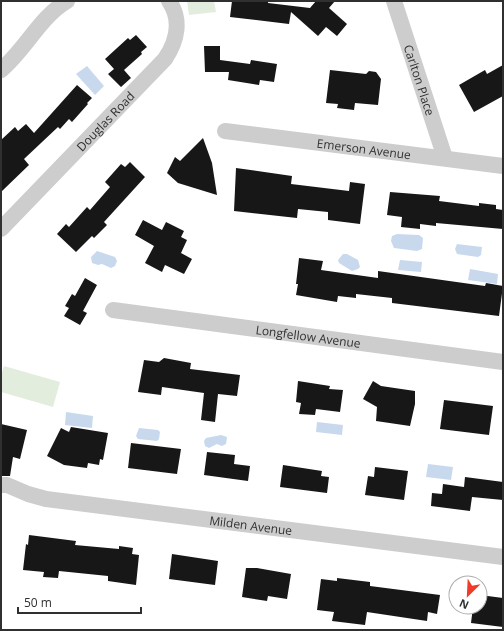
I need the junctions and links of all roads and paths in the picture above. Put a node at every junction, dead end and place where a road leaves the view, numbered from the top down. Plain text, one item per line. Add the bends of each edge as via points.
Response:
1 (67, 1) edge
2 (169, 1) edge
3 (394, 1) edge
4 (1, 70) edge
5 (226, 131) dead end
6 (445, 158) junction
7 (503, 166) edge
8 (1, 229) edge
9 (113, 310) dead end
10 (503, 362) edge
11 (1, 485) edge
12 (503, 557) edge

1 - 4 street via 48,15
2 - 8 street, Douglas Road via 174,8 177,25 172,49 166,59
3 - 6 street, Carlton Place
5 - 6 street, Emerson Avenue
6 - 7 street, Emerson Avenue
9 - 10 street, Longfellow Avenue
11 - 12 street, Milden Avenue via 46,499

